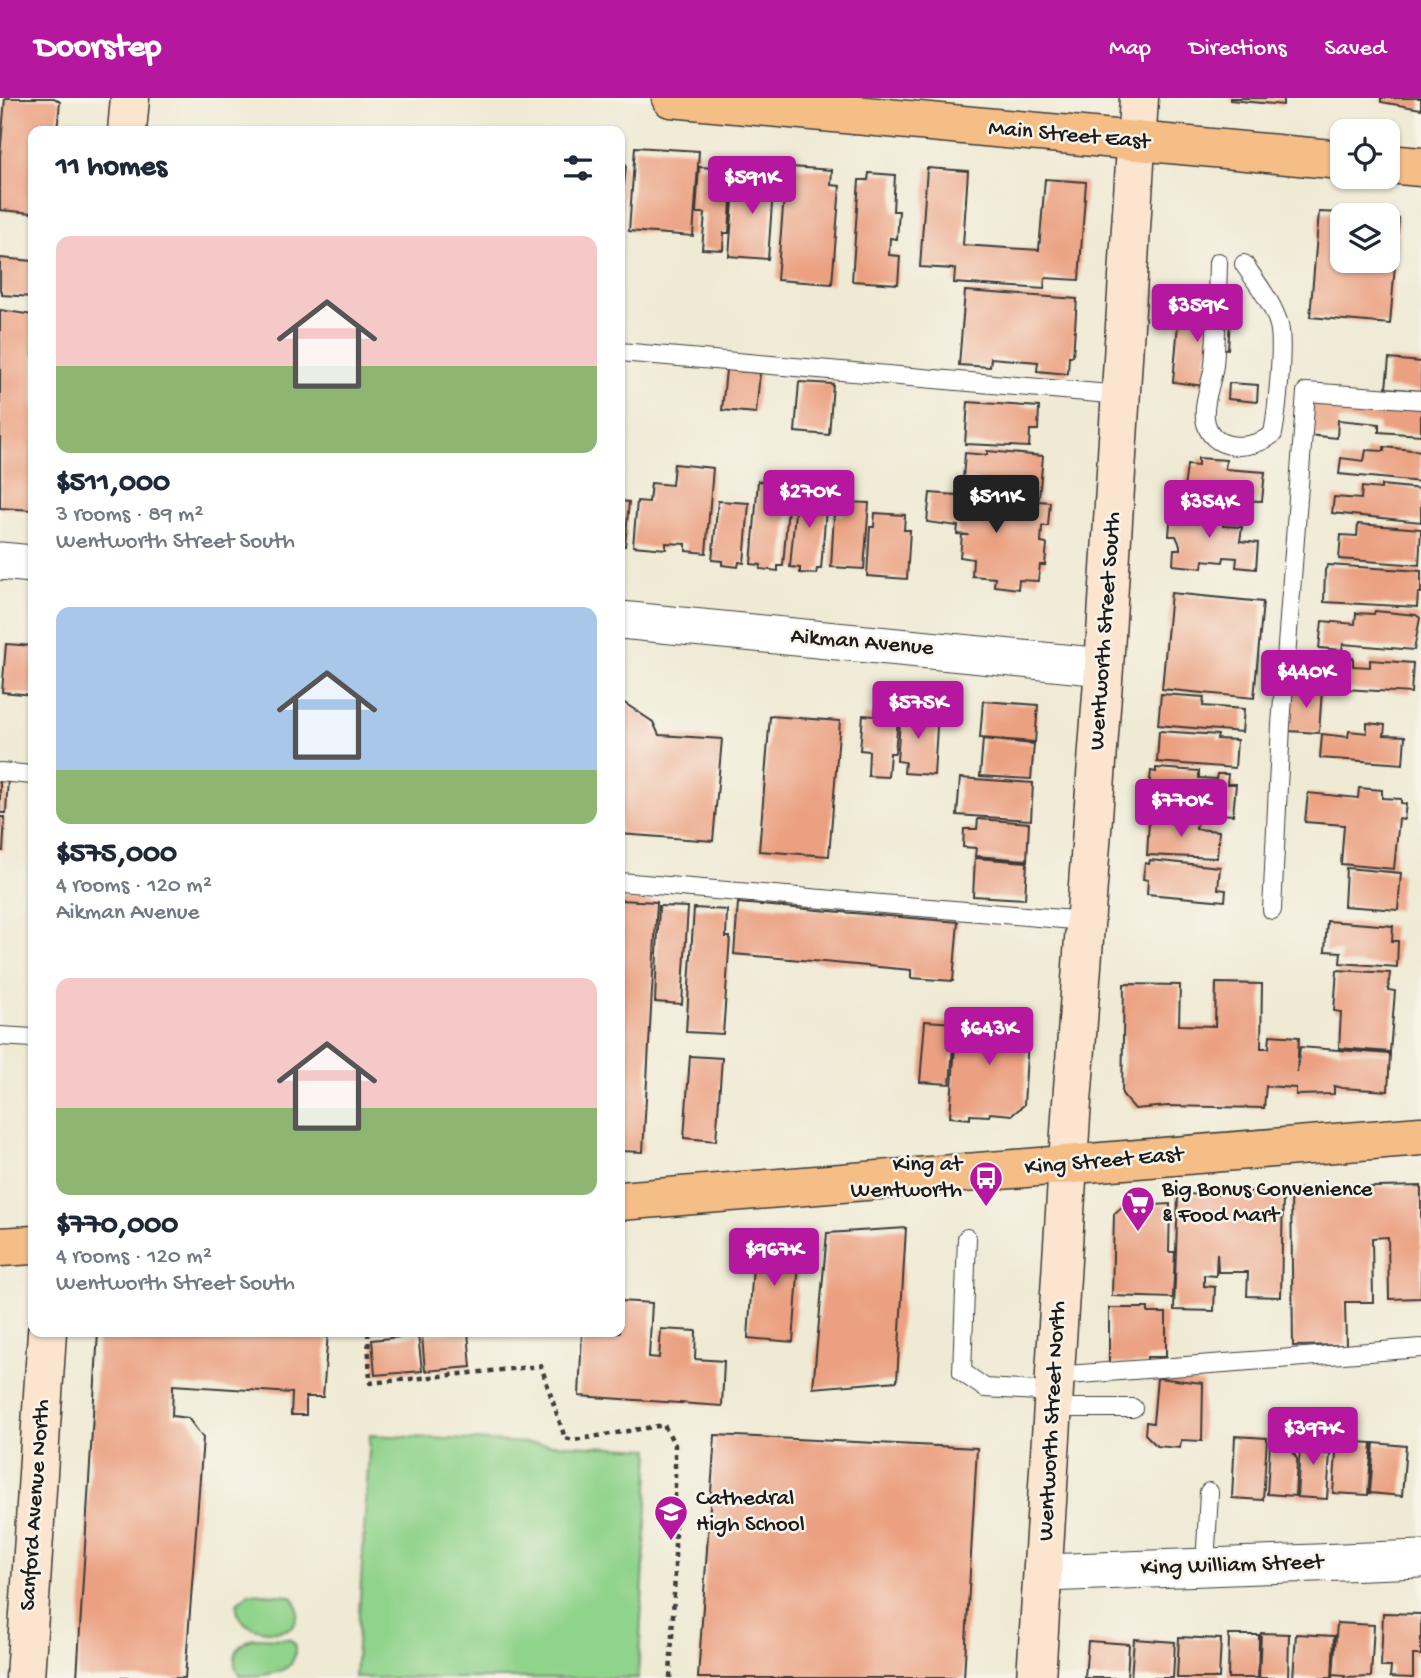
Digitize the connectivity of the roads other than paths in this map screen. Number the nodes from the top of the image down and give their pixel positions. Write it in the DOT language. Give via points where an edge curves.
graph roads {
  1 [pos="130,98"];
  2 [pos="671,98"];
  3 [pos="1139,98"];
  4 [pos="127,126"];
  5 [pos="1136,142"];
  6 [pos="1330,159"];
  7 [pos="1400,165"];
  8 [pos="1421,167"];
  9 [pos="1218,262"];
  10 [pos="1244,264"];
  11 [pos="625,352"];
  12 [pos="1121,395"];
  13 [pos="1421,400"];
  14 [pos="0,561"];
  15 [pos="28,564"];
  16 [pos="625,620"];
  17 [pos="1104,667"];
  18 [pos="0,772"];
  19 [pos="28,775"];
  20 [pos="625,882"];
  21 [pos="1272,910"];
  22 [pos="1085,921"];
  23 [pos="0,1036"];
  24 [pos="28,1038"];
  25 [pos="1421,1136"];
  26 [pos="1069,1165"];
  27 [pos="625,1201"];
  28 [pos="967,1238"];
  29 [pos="28,1245"];
  30 [pos="0,1247"];
  31 [pos="47,1337"];
  32 [pos="1421,1348"];
  33 [pos="1055,1392"];
  34 [pos="1133,1408"];
  35 [pos="1209,1492"];
  36 [pos="1421,1559"];
  37 [pos="1205,1567"];
  38 [pos="1044,1573"];
  39 [pos="25,1678"];
  40 [pos="1036,1678"];
  1 -- 4 [label="main road"];
  2 -- 5 [label="main road, Main Street East"];
  3 -- 5 [label="main road, Wentworth Street South"];
  5 -- 6 [label="main road, Main Street East"];
  5 -- 12 [label="main road, Wentworth Street South"];
  7 -- 8 [label="main road"];
  9 -- 10 [label="lane" via="1213,365 1205,417 1213,436 1221,442 1246,447 1273,435 1280,342 1279,326"];
  11 -- 12 [label="lane"];
  12 -- 17 [label="main road, Wentworth Street South"];
  13 -- 21 [label="lane" via="1306,392"];
  14 -- 15 [label="street"];
  16 -- 17 [label="street, Aikman Avenue"];
  17 -- 22 [label="main road, Wentworth Street South"];
  18 -- 19 [label="lane"];
  20 -- 22 [label="lane"];
  22 -- 26 [label="main road, Wentworth Street South"];
  23 -- 24 [label="lane"];
  25 -- 26 [label="main road, King Street East"];
  26 -- 27 [label="main road, King Street East"];
  26 -- 33 [label="main road, Wentworth Street North"];
  28 -- 33 [label="lane" via="962,1372 985,1388"];
  29 -- 30 [label="main road"];
  31 -- 39 [label="main road, Sanford Avenue North"];
  32 -- 33 [label="lane"];
  33 -- 34 [label="lane"];
  33 -- 38 [label="main road, Wentworth Street North"];
  35 -- 37 [label="lane"];
  36 -- 37 [label="street, King William Street"];
  37 -- 38 [label="street, King William Street"];
  38 -- 40 [label="main road, Wentworth Street North"];
}
